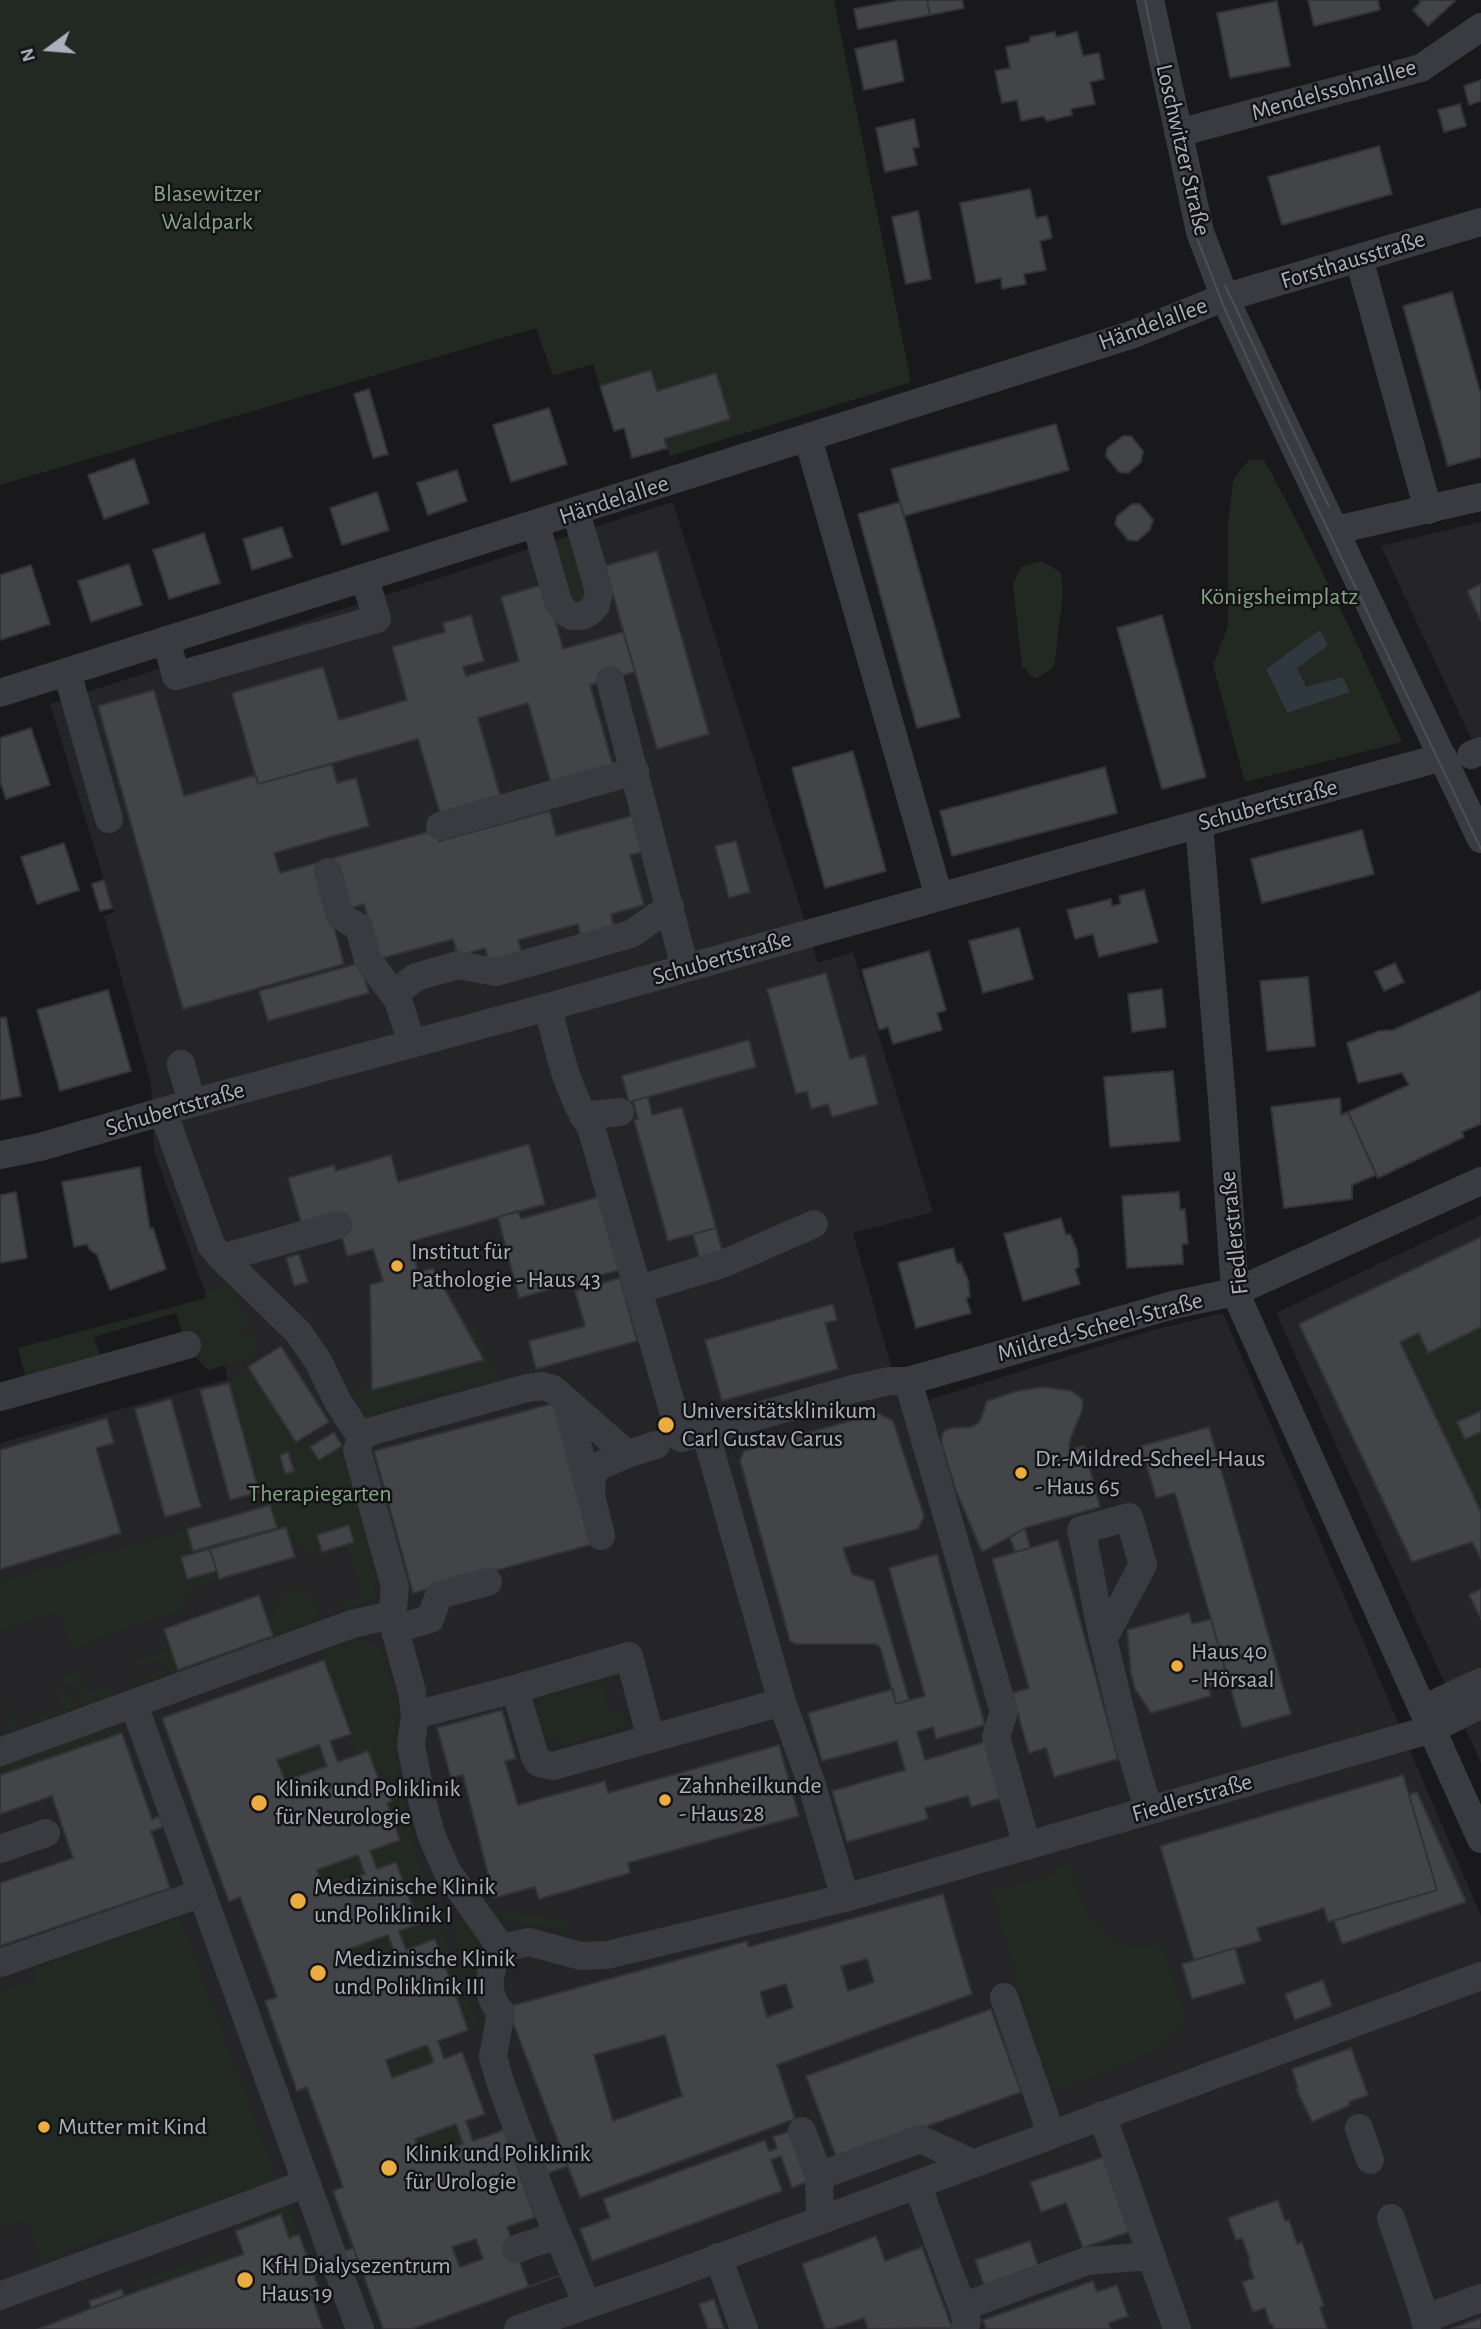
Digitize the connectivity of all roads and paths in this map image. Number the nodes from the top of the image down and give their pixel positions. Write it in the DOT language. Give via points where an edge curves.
graph roads {
  1 [pos="1150,0"];
  2 [pos="1481,27"];
  3 [pos="1178,133"];
  4 [pos="1481,222"];
  5 [pos="1359,258"];
  6 [pos="1225,298"];
  7 [pos="808,438"];
  8 [pos="1481,497"];
  9 [pos="1429,510"];
  10 [pos="576,512"];
  11 [pos="536,525"];
  12 [pos="1336,530"];
  13 [pos="365,579"];
  14 [pos="166,640"];
  15 [pos="66,672"];
  16 [pos="610,680"];
  17 [pos="0,693"];
  18 [pos="1443,757"];
  19 [pos="635,771"];
  20 [pos="109,819"];
  21 [pos="1199,824"];
  22 [pos="440,826"];
  23 [pos="1481,839"];
  24 [pos="328,872"];
  25 [pos="939,897"];
  26 [pos="670,906"];
  27 [pos="685,968"];
  28 [pos="395,993"];
  29 [pos="548,1007"];
  30 [pos="412,1044"];
  31 [pos="181,1064"];
  32 [pos="192,1103"];
  33 [pos="163,1111"];
  34 [pos="620,1112"];
  35 [pos="583,1116"];
  36 [pos="0,1155"];
  37 [pos="1481,1181"];
  38 [pos="814,1224"];
  39 [pos="338,1225"];
  40 [pos="222,1258"];
  41 [pos="637,1290"];
  42 [pos="1235,1293"];
  43 [pos="187,1346"];
  44 [pos="908,1381"];
  45 [pos="0,1397"];
  46 [pos="566,1401"];
  47 [pos="705,1432"];
  48 [pos="361,1437"];
  49 [pos="656,1445"];
  50 [pos="627,1454"];
  51 [pos="591,1496"];
  52 [pos="601,1536"];
  53 [pos="488,1582"];
  54 [pos="394,1624"];
  55 [pos="1103,1639"];
  56 [pos="515,1689"];
  57 [pos="1480,1694"];
  58 [pos="782,1702"];
  59 [pos="134,1705"];
  60 [pos="415,1715"];
  61 [pos="1428,1719"];
  62 [pos="651,1739"];
  63 [pos="2,1743"];
  64 [pos="1149,1810"];
  65 [pos="46,1833"];
  66 [pos="1481,1839"];
  67 [pos="1027,1846"];
  68 [pos="0,1849"];
  69 [pos="202,1893"];
  70 [pos="845,1898"];
  71 [pos="501,1948"];
  72 [pos="0,1963"];
  73 [pos="1481,1976"];
  74 [pos="1004,1997"];
  75 [pos="1102,2115"];
  76 [pos="1359,2128"];
  77 [pos="802,2131"];
  78 [pos="1051,2134"];
  79 [pos="1370,2160"];
  80 [pos="972,2163"];
  81 [pos="819,2176"];
  82 [pos="306,2183"];
  83 [pos="917,2184"];
  84 [pos="1391,2218"];
  85 [pos="820,2219"];
  86 [pos="558,2235"];
  87 [pos="516,2249"];
  88 [pos="1151,2256"];
  89 [pos="718,2258"];
  90 [pos="0,2296"];
  91 [pos="1481,2298"];
  92 [pos="587,2305"];
  93 [pos="963,2318"];
  94 [pos="1426,2324"];
  95 [pos="360,2329"];
  96 [pos="519,2329"];
  97 [pos="744,2329"];
  98 [pos="1177,2329"];
  1 -- 3 [label="street, Loschwitzer Straße"];
  2 -- 3 [label="street, Mendelssohnallee" via="1421,68"];
  3 -- 6 [label="street, Loschwitzer Straße" via="1200,232"];
  4 -- 5 [label="street, Forsthausstraße"];
  5 -- 6 [label="street, Forsthausstraße"];
  5 -- 9 [label="street"];
  6 -- 7 [label="street, Händelallee" via="1130,335"];
  6 -- 12 [label="street"];
  7 -- 10 [label="street, Händelallee"];
  7 -- 25 [label="street"];
  8 -- 9 [label="street"];
  9 -- 12 [label="street"];
  10 -- 11 [label="street, Händelallee"];
  10 -- 11 [label="street" via="598,592 596,605 583,616 572,616 558,602"];
  11 -- 13 [label="street, Händelallee"];
  12 -- 18 [label="street"];
  13 -- 14 [label="street, Händelallee"];
  13 -- 14 [label="street" via="377,619 176,676"];
  14 -- 15 [label="street, Händelallee"];
  15 -- 17 [label="street, Händelallee"];
  15 -- 20 [label="street"];
  16 -- 19 [label="street"];
  18 -- 21 [label="street, Schubertstraße"];
  18 -- 23 [label="street"];
  19 -- 22 [label="street"];
  19 -- 26 [label="street"];
  21 -- 25 [label="street, Schubertstraße"];
  21 -- 42 [label="street, Fiedlerstraße"];
  24 -- 28 [label="street" via="340,916 359,927 368,960"];
  25 -- 27 [label="street, Schubertstraße"];
  26 -- 27 [label="street"];
  26 -- 28 [label="street" via="631,934 496,972 458,965 416,977"];
  27 -- 29 [label="street, Schubertstraße"];
  28 -- 30 [label="street"];
  29 -- 30 [label="street, Schubertstraße"];
  29 -- 35 [label="street"];
  30 -- 32 [label="street, Schubertstraße"];
  31 -- 32 [label="street"];
  32 -- 33 [label="street, Schubertstraße"];
  33 -- 36 [label="street, Schubertstraße"];
  33 -- 40 [label="street" via="211,1245"];
  34 -- 35 [label="street"];
  35 -- 41 [label="street" via="591,1127"];
  37 -- 42 [label="street, Mildred-Scheel-Straße"];
  38 -- 41 [label="street" via="725,1263"];
  39 -- 40 [label="street"];
  40 -- 48 [label="street" via="298,1332 314,1378"];
  41 -- 47 [label="street" via="681,1438"];
  42 -- 44 [label="street, Mildred-Scheel-Straße" via="1172,1305"];
  42 -- 61 [label="street, Fiedlerstraße"];
  43 -- 45 [label="street"];
  44 -- 47 [label="street, Mildred-Scheel-Straße" via="852,1389"];
  44 -- 67 [label="street" via="1003,1712 996,1737"];
  46 -- 48 [label="street" via="553,1389 527,1388"];
  46 -- 50 [label="street"];
  46 -- 51 [label="street"];
  47 -- 58 [label="street"];
  48 -- 54 [label="street" via="356,1450 395,1587"];
  49 -- 50 [label="street"];
  50 -- 51 [label="street" via="592,1474"];
  51 -- 52 [label="street"];
  53 -- 54 [label="street" via="439,1595 430,1619"];
  54 -- 59 [label="street" via="383,1617 352,1624"];
  54 -- 60 [label="street"];
  55 -- 64 [label="street"];
  56 -- 60 [label="street"];
  56 -- 62 [label="street" via="535,1757 545,1766"];
  56 -- 62 [label="street" via="629,1656"];
  57 -- 61 [label="street"];
  58 -- 62 [label="street"];
  58 -- 70 [label="street"];
  59 -- 63 [label="street"];
  59 -- 69 [label="street"];
  60 -- 71 [label="street" via="411,1745 432,1834 447,1871"];
  61 -- 64 [label="street, Fiedlerstraße"];
  61 -- 66 [label="street, Fiedlerstraße"];
  64 -- 67 [label="street, Fiedlerstraße"];
  65 -- 68 [label="street"];
  67 -- 70 [label="street, Fiedlerstraße"];
  69 -- 72 [label="street"];
  69 -- 82 [label="street"];
  70 -- 71 [label="street, Fiedlerstraße" via="607,1955 581,1956 529,1942"];
  71 -- 86 [label="street" via="491,1966 489,1987 501,2012 493,2056"];
  73 -- 75 [label="street"];
  74 -- 78 [label="street"];
  75 -- 78 [label="street"];
  75 -- 88 [label="street"];
  76 -- 79 [label="street"];
  77 -- 81 [label="street"];
  78 -- 80 [label="street"];
  80 -- 81 [label="street" via="920,2139"];
  80 -- 83 [label="street"];
  81 -- 85 [label="street"];
  82 -- 90 [label="street"];
  82 -- 95 [label="street"];
  83 -- 85 [label="street"];
  83 -- 93 [label="street"];
  84 -- 94 [label="street"];
  85 -- 89 [label="street"];
  86 -- 87 [label="street"];
  86 -- 92 [label="street"];
  88 -- 93 [label="street" via="1087,2261"];
  88 -- 98 [label="street"];
  89 -- 92 [label="street"];
  89 -- 97 [label="street"];
  91 -- 94 [label="street"];
  92 -- 96 [label="street"];
}
